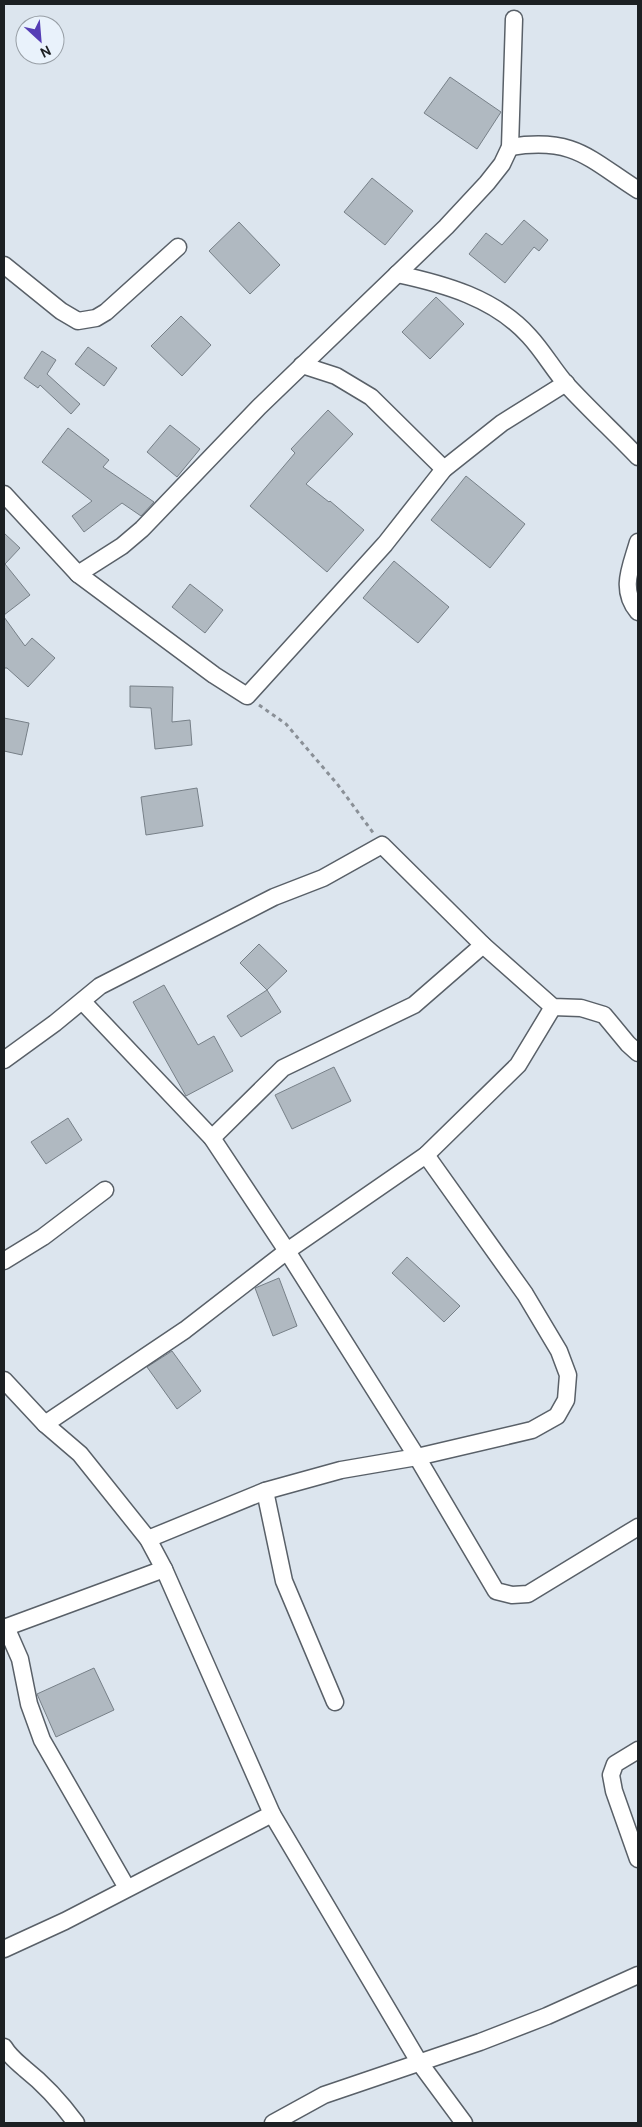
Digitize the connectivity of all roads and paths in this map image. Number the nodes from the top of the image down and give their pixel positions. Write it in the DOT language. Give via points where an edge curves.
graph roads {
  1 [pos="514,19"];
  2 [pos="510,147"];
  3 [pos="638,190"];
  4 [pos="178,247"];
  5 [pos="4,265"];
  6 [pos="397,274"];
  7 [pos="302,365"];
  8 [pos="566,383"];
  9 [pos="638,457"];
  10 [pos="444,469"];
  11 [pos="4,494"];
  12 [pos="638,542"];
  13 [pos="78,574"];
  14 [pos="638,612"];
  15 [pos="246,696"];
  16 [pos="382,845"];
  17 [pos="483,945"];
  18 [pos="83,1002"];
  19 [pos="553,1007"];
  20 [pos="638,1052"];
  21 [pos="4,1060"];
  22 [pos="212,1138"];
  23 [pos="426,1155"];
  24 [pos="105,1190"];
  25 [pos="287,1251"];
  26 [pos="4,1261"];
  27 [pos="4,1380"];
  28 [pos="45,1424"];
  29 [pos="417,1457"];
  30 [pos="265,1491"];
  31 [pos="638,1527"];
  32 [pos="148,1539"];
  33 [pos="164,1570"];
  34 [pos="5,1628"];
  35 [pos="335,1702"];
  36 [pos="638,1750"];
  37 [pos="272,1814"];
  38 [pos="638,1859"];
  39 [pos="127,1888"];
  40 [pos="4,1949"];
  41 [pos="638,1975"];
  42 [pos="4,2047"];
  43 [pos="419,2062"];
  44 [pos="76,2123"];
  45 [pos="273,2123"];
  46 [pos="464,2123"];
  1 -- 2 [label="street"];
  2 -- 3 [label="street" via="556,144 576,150"];
  2 -- 6 [label="street" via="487,184"];
  4 -- 5 [label="street" via="106,312 96,318 78,321"];
  6 -- 7 [label="street"];
  6 -- 8 [label="street" via="458,290 484,302 528,334"];
  7 -- 10 [label="street" via="336,376 371,397"];
  7 -- 13 [label="street" via="142,529"];
  8 -- 9 [label="street"];
  8 -- 10 [label="street" via="502,423"];
  10 -- 15 [label="street" via="385,544"];
  11 -- 13 [label="street"];
  12 -- 14 [label="street" via="627,581 627,594"];
  13 -- 15 [label="street"];
  15 -- 16 [label="path" via="286,724 338,785"];
  16 -- 17 [label="street"];
  16 -- 18 [label="street" via="323,878 274,896 154,957 100,986"];
  17 -- 19 [label="street"];
  17 -- 22 [label="street" via="414,1005 283,1068"];
  18 -- 21 [label="street"];
  18 -- 22 [label="street"];
  19 -- 20 [label="street" via="581,1008 604,1015"];
  19 -- 23 [label="street" via="518,1065"];
  22 -- 25 [label="street"];
  23 -- 25 [label="street"];
  23 -- 29 [label="street" via="525,1294 559,1351 568,1375 566,1400 557,1416 544,1424 532,1430"];
  24 -- 26 [label="street" via="43,1237"];
  25 -- 28 [label="street" via="185,1330"];
  25 -- 29 [label="street"];
  27 -- 28 [label="street"];
  28 -- 32 [label="street" via="80,1454"];
  29 -- 30 [label="street" via="341,1470"];
  29 -- 31 [label="street" via="496,1591 528,1594"];
  30 -- 32 [label="street"];
  30 -- 35 [label="street" via="284,1581"];
  32 -- 33 [label="street"];
  33 -- 34 [label="street"];
  33 -- 37 [label="street"];
  34 -- 39 [label="street" via="20,1659 29,1704 42,1740"];
  36 -- 38 [label="street" via="615,1764 611,1775"];
  37 -- 39 [label="street"];
  37 -- 43 [label="street"];
  39 -- 40 [label="street"];
  41 -- 43 [label="street" via="547,2016"];
  42 -- 44 [label="street"];
  43 -- 45 [label="street" via="324,2094"];
  43 -- 46 [label="street"];
}
